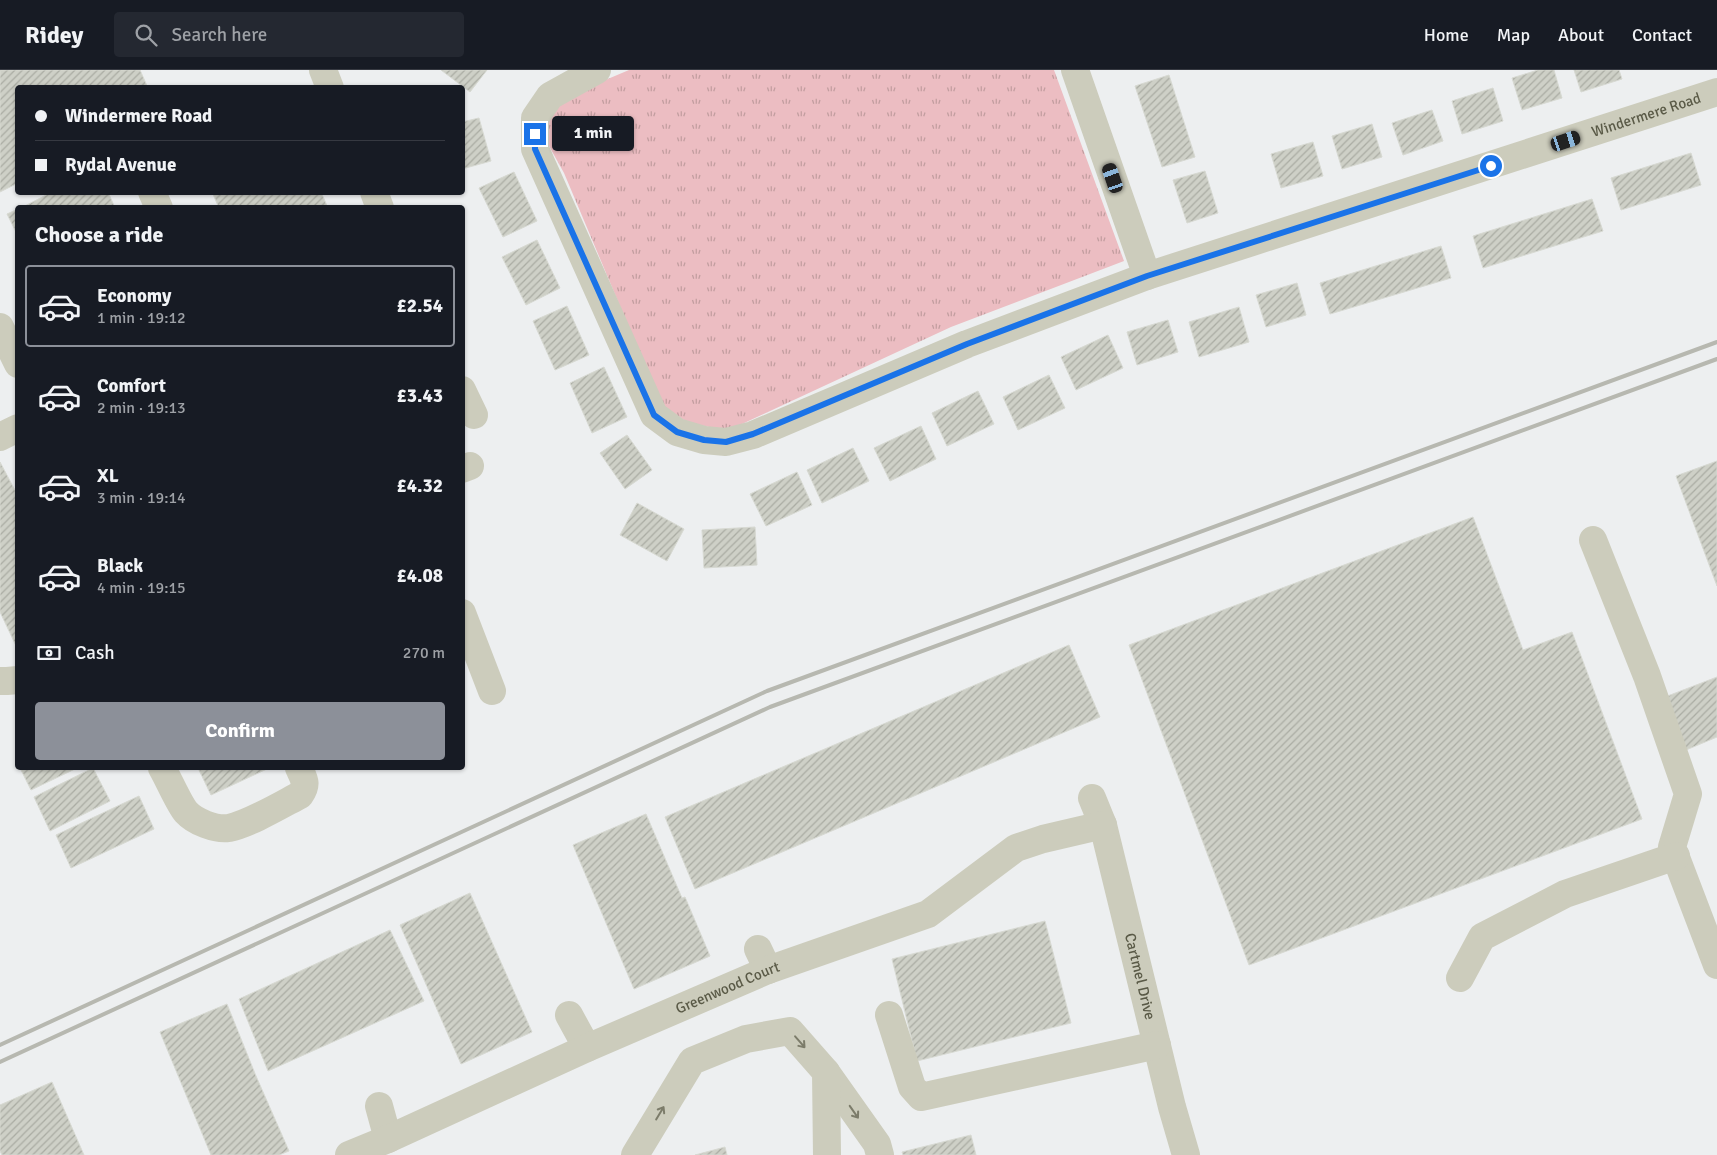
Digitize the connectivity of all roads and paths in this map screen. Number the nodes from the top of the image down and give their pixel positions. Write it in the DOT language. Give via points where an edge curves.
graph roads {
  1 [pos="323,70"];
  2 [pos="597,70"];
  3 [pos="1075,70"];
  4 [pos="329,85"];
  5 [pos="1717,92"];
  6 [pos="1147,276"];
  7 [pos="0,327"];
  8 [pos="15,358"];
  9 [pos="465,396"];
  10 [pos="474,415"];
  11 [pos="15,430"];
  12 [pos="0,437"];
  13 [pos="1593,540"];
  14 [pos="465,621"];
  15 [pos="0,680"];
  16 [pos="15,680"];
  17 [pos="492,691"];
  18 [pos="163,770"];
  19 [pos="300,770"];
  20 [pos="1092,798"];
  21 [pos="1103,825"];
  22 [pos="1674,852"];
  23 [pos="1715,953"];
  24 [pos="1460,978"];
  25 [pos="569,1015"];
  26 [pos="889,1015"];
  27 [pos="1157,1045"];
  28 [pos="586,1048"];
  29 [pos="826,1072"];
  30 [pos="379,1106"];
  31 [pos="388,1139"];
  32 [pos="349,1155"];
  33 [pos="635,1155"];
  34 [pos="827,1155"];
  35 [pos="880,1155"];
  36 [pos="1186,1155"];
  1 -- 4 [label="street"];
  2 -- 6 [label="street, Windermere Road" via="550,96 535,118 535,149 654,415 677,432 726,442 753,434 967,344"];
  3 -- 6 [label="street"];
  5 -- 6 [label="street, Windermere Road"];
  7 -- 8 [label="street"];
  9 -- 10 [label="street"];
  11 -- 12 [label="street"];
  13 -- 22 [label="street" via="1647,676 1688,794"];
  14 -- 17 [label="street"];
  15 -- 16 [label="street"];
  18 -- 19 [label="street" via="186,812 198,821 226,828 300,796 305,788"];
  20 -- 21 [label="street, Cartmel Drive"];
  21 -- 27 [label="street, Cartmel Drive"];
  21 -- 28 [label="street, Greenwood Court" via="1016,848 960,880 928,914 763,959"];
  22 -- 23 [label="street"];
  22 -- 24 [label="street" via="1565,894 1482,937"];
  25 -- 28 [label="street"];
  26 -- 27 [label="street" via="912,1087 921,1097"];
  27 -- 36 [label="street, Cartmel Drive"];
  28 -- 31 [label="street, Greenwood Court"];
  33 -- 29 [label="street, one-way" via="692,1061 746,1039 790,1031"];
  29 -- 34 [label="street"];
  29 -- 35 [label="street, one-way" via="877,1144"];
  30 -- 31 [label="street"];
  31 -- 32 [label="street, Greenwood Court"];
}
